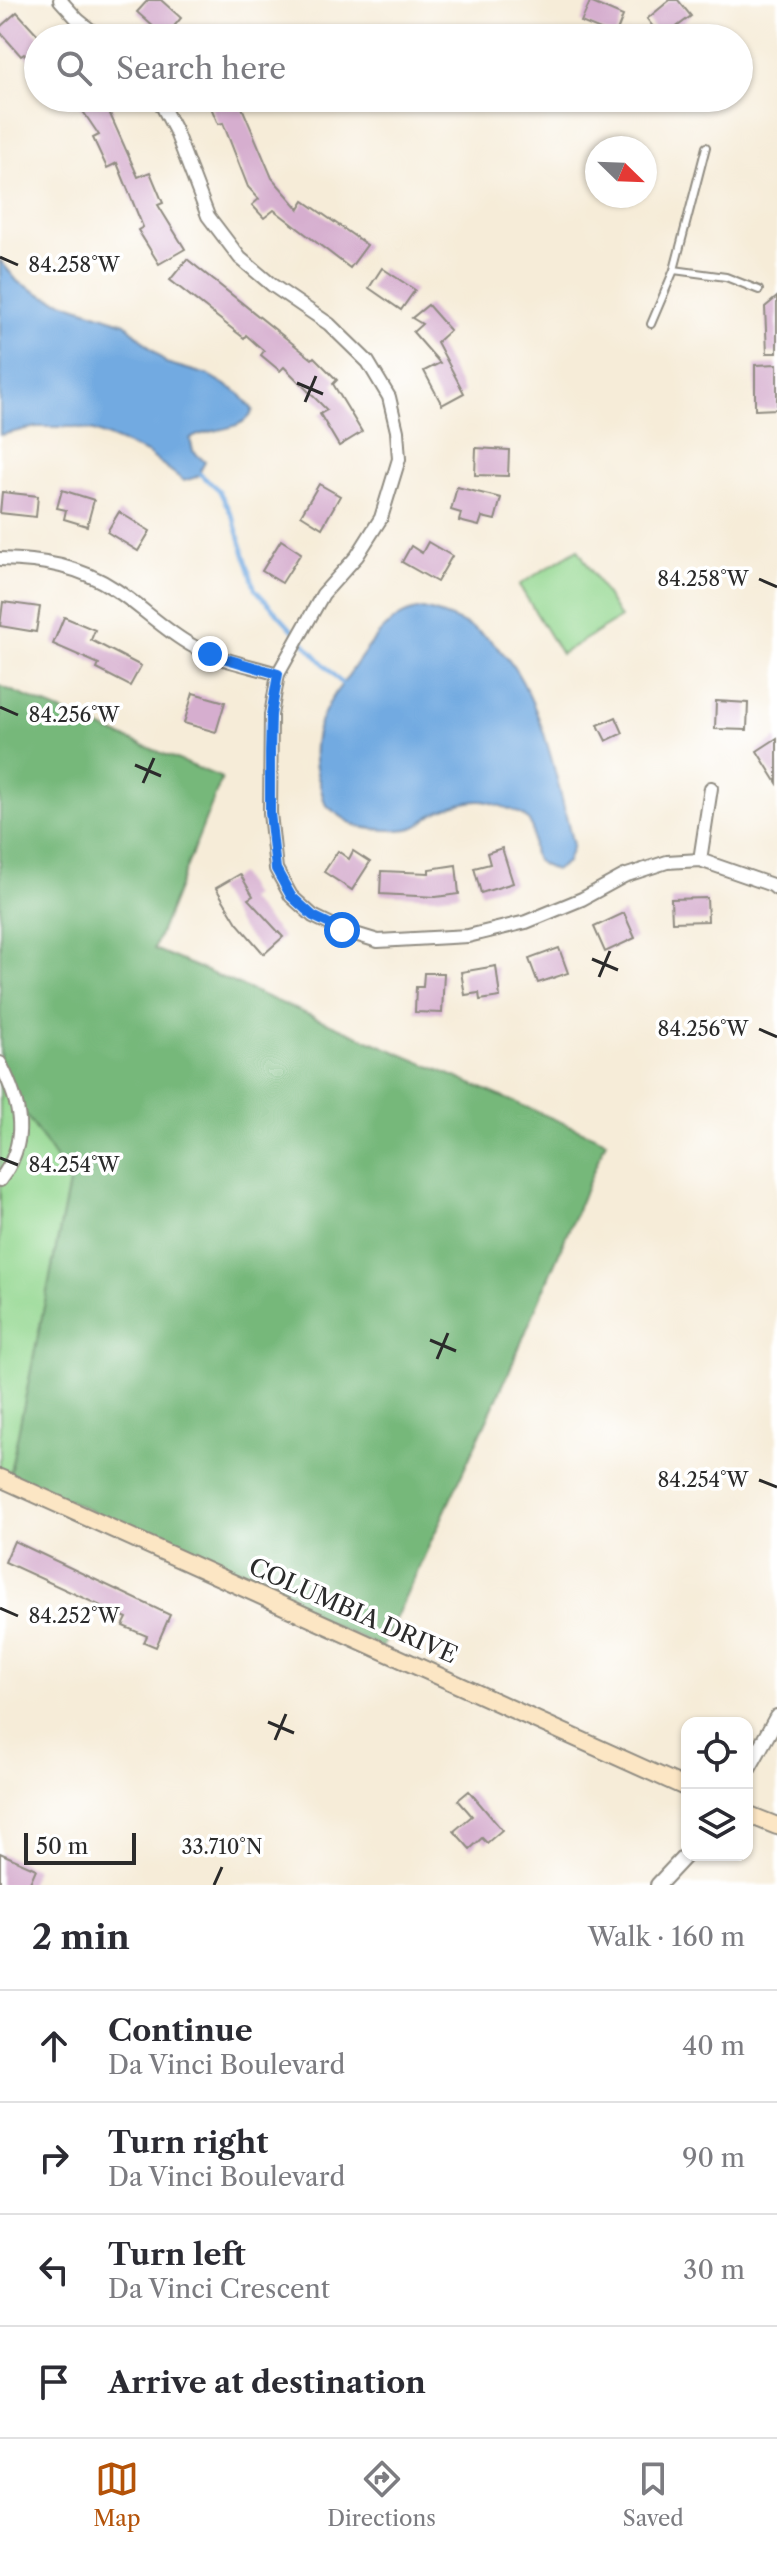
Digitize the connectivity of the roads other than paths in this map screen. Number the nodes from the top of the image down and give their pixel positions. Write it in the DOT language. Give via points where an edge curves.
graph roads {
  1 [pos="60,0"];
  2 [pos="83,24"];
  3 [pos="165,112"];
  4 [pos="706,147"];
  5 [pos="674,270"];
  6 [pos="759,290"];
  7 [pos="651,324"];
  8 [pos="0,559"];
  9 [pos="278,674"];
  10 [pos="711,788"];
  11 [pos="700,860"];
  12 [pos="777,889"];
  13 [pos="0,1063"];
  14 [pos="0,1180"];
  15 [pos="0,1478"];
  16 [pos="777,1717"];
  17 [pos="753,1760"];
  18 [pos="681,1785"];
  19 [pos="753,1816"];
  20 [pos="777,1826"];
  21 [pos="681,1860"];
  22 [pos="658,1885"];
  1 -- 2 [label="street"];
  3 -- 9 [label="street" via="208,216 240,258 329,324 368,362 389,397 397,431 399,459 381,518 323,594"];
  4 -- 5 [label="lane"];
  5 -- 6 [label="lane" via="726,277"];
  5 -- 7 [label="lane"];
  8 -- 9 [label="street" via="61,564 114,588 190,645"];
  9 -- 11 [label="street" via="270,754 276,869 291,896 313,916 342,930 378,941 468,936 526,922 624,876 667,862"];
  10 -- 11 [label="street"];
  11 -- 12 [label="street"];
  13 -- 14 [label="street" via="17,1106 20,1139"];
  15 -- 18 [label="main road, COLUMBIA DRIVE"];
  16 -- 17 [label="street"];
  19 -- 20 [label="main road"];
  21 -- 22 [label="street"];
}
